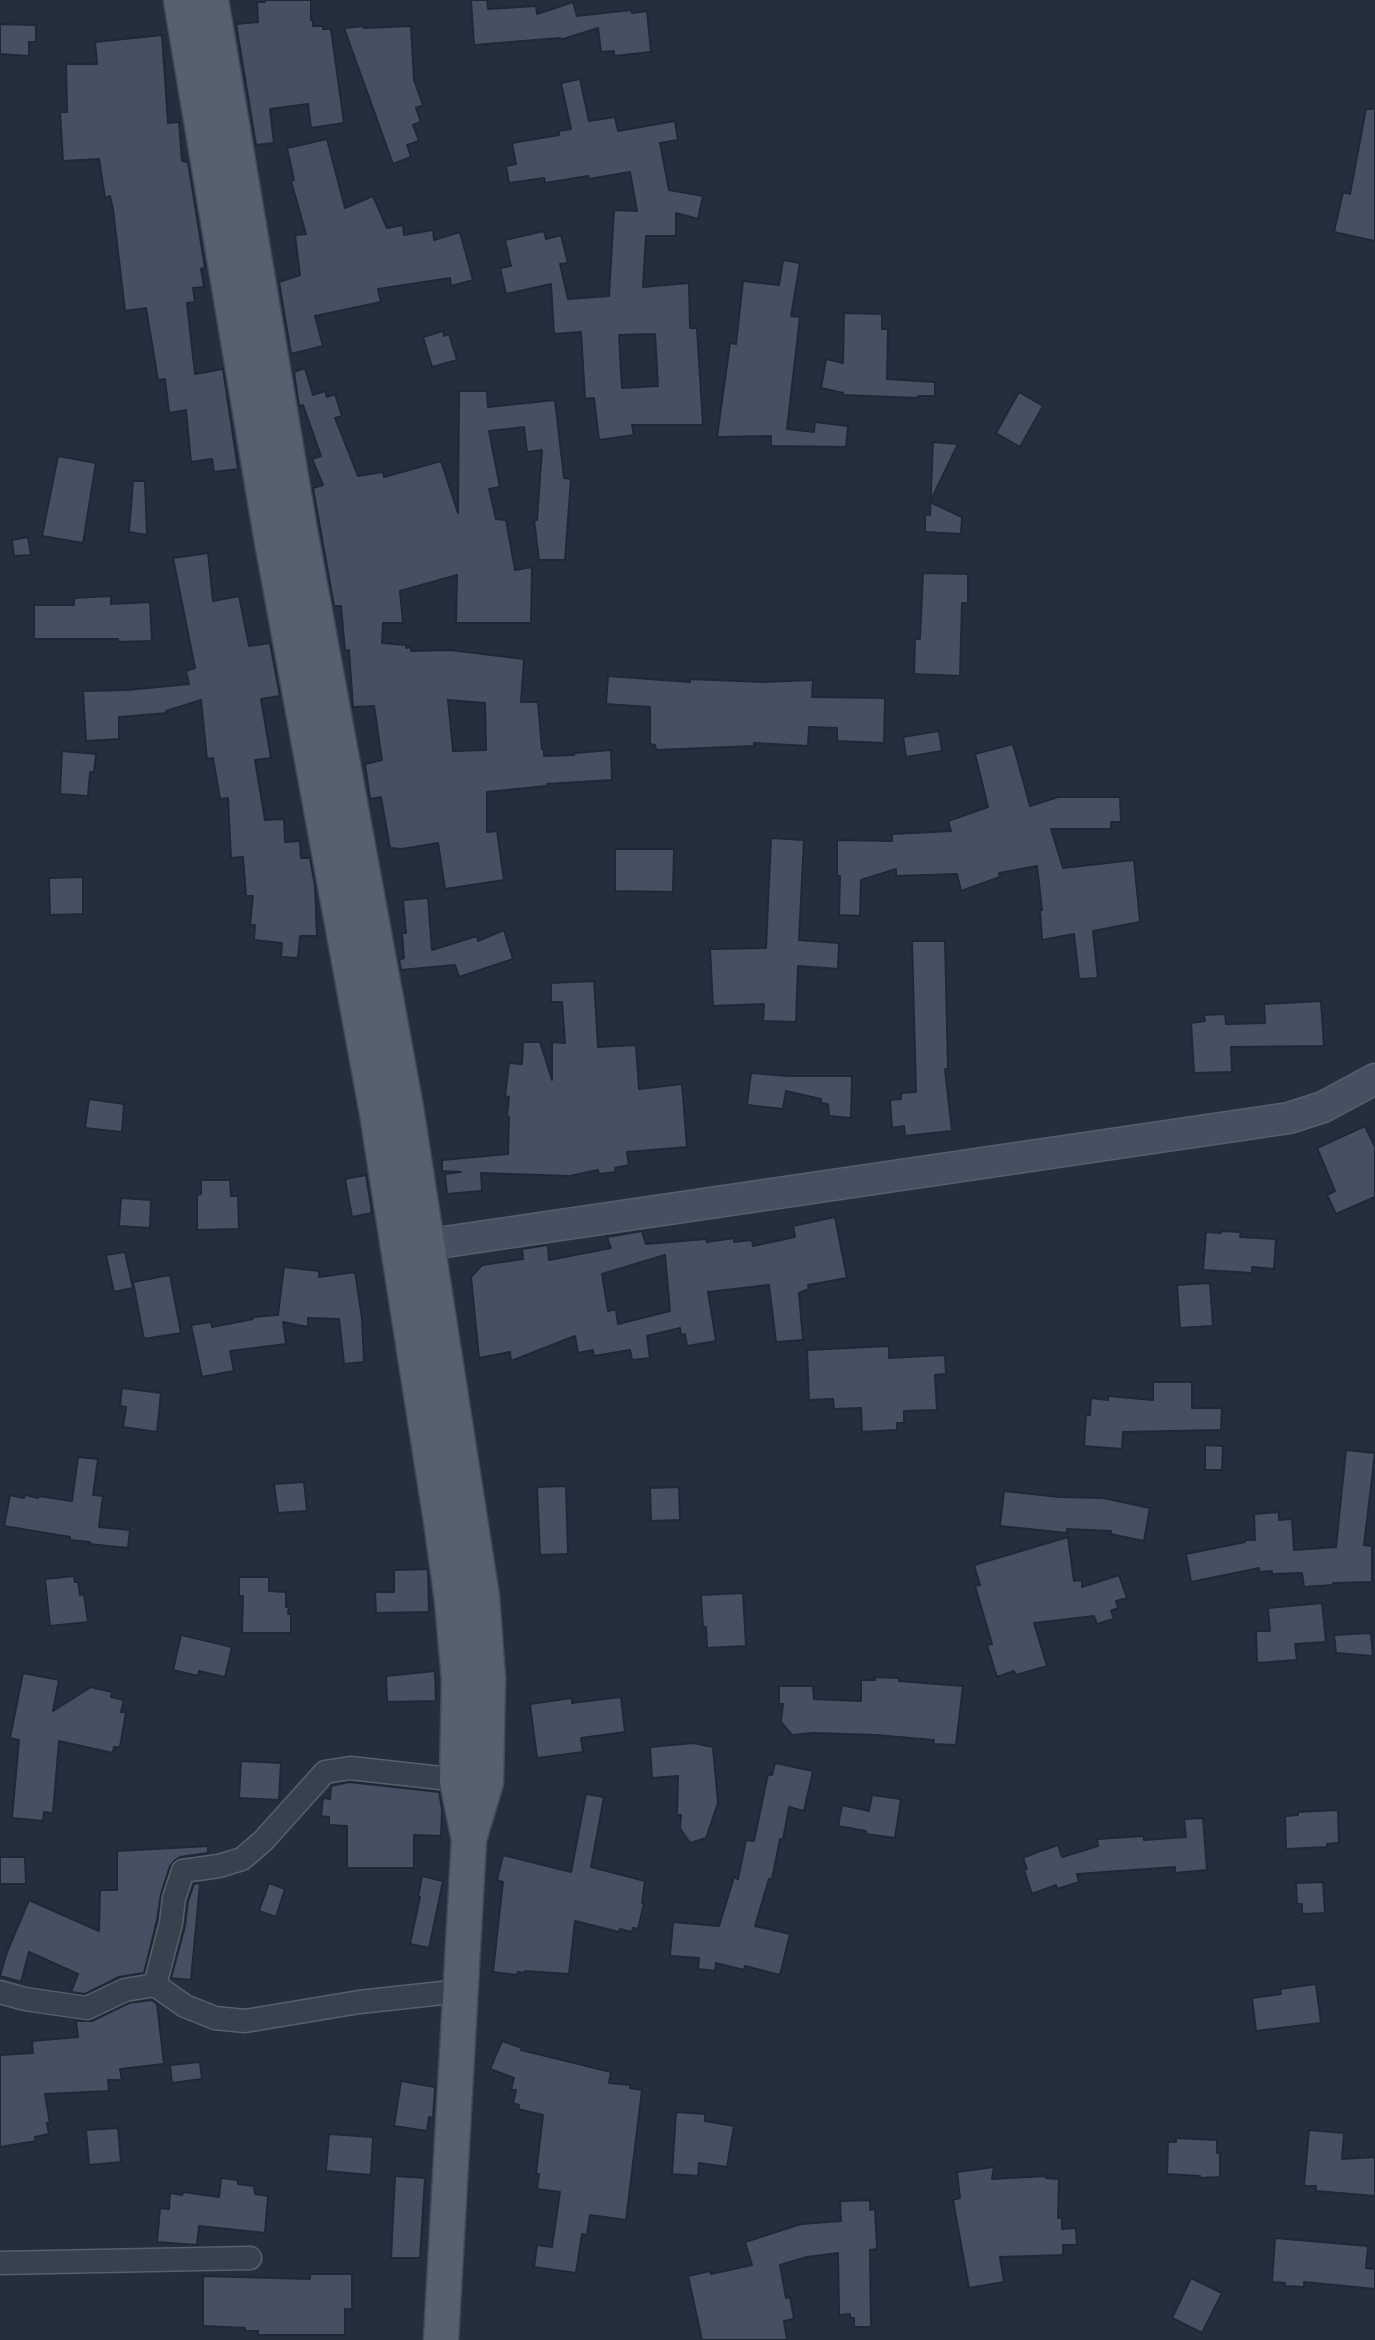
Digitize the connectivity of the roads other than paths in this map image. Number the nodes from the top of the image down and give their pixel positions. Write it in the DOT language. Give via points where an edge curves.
graph roads {
  1 [pos="181,0"];
  2 [pos="211,0"];
  3 [pos="1375,1079"];
  4 [pos="412,1247"];
  5 [pos="471,1782"];
  6 [pos="155,1985"];
  7 [pos="461,1991"];
  8 [pos="0,1992"];
  9 [pos="250,2258"];
  10 [pos="0,2263"];
  11 [pos="441,2340"];
  1 -- 4 [label="main road" via="271,536 377,1113"];
  2 -- 4 [label="main road" via="300,531 406,1108"];
  3 -- 4 [label="street" via="1323,1107 1289,1118"];
  4 -- 5 [label="main road"];
  5 -- 6 [label="street" via="350,1768 325,1772 242,1859 183,1871"];
  5 -- 7 [label="main road"];
  6 -- 7 [label="street" via="185,2006 215,2018 245,2021"];
  6 -- 8 [label="street" via="125,1990 87,2008"];
  7 -- 11 [label="main road"];
  9 -- 10 [label="street"];
}
